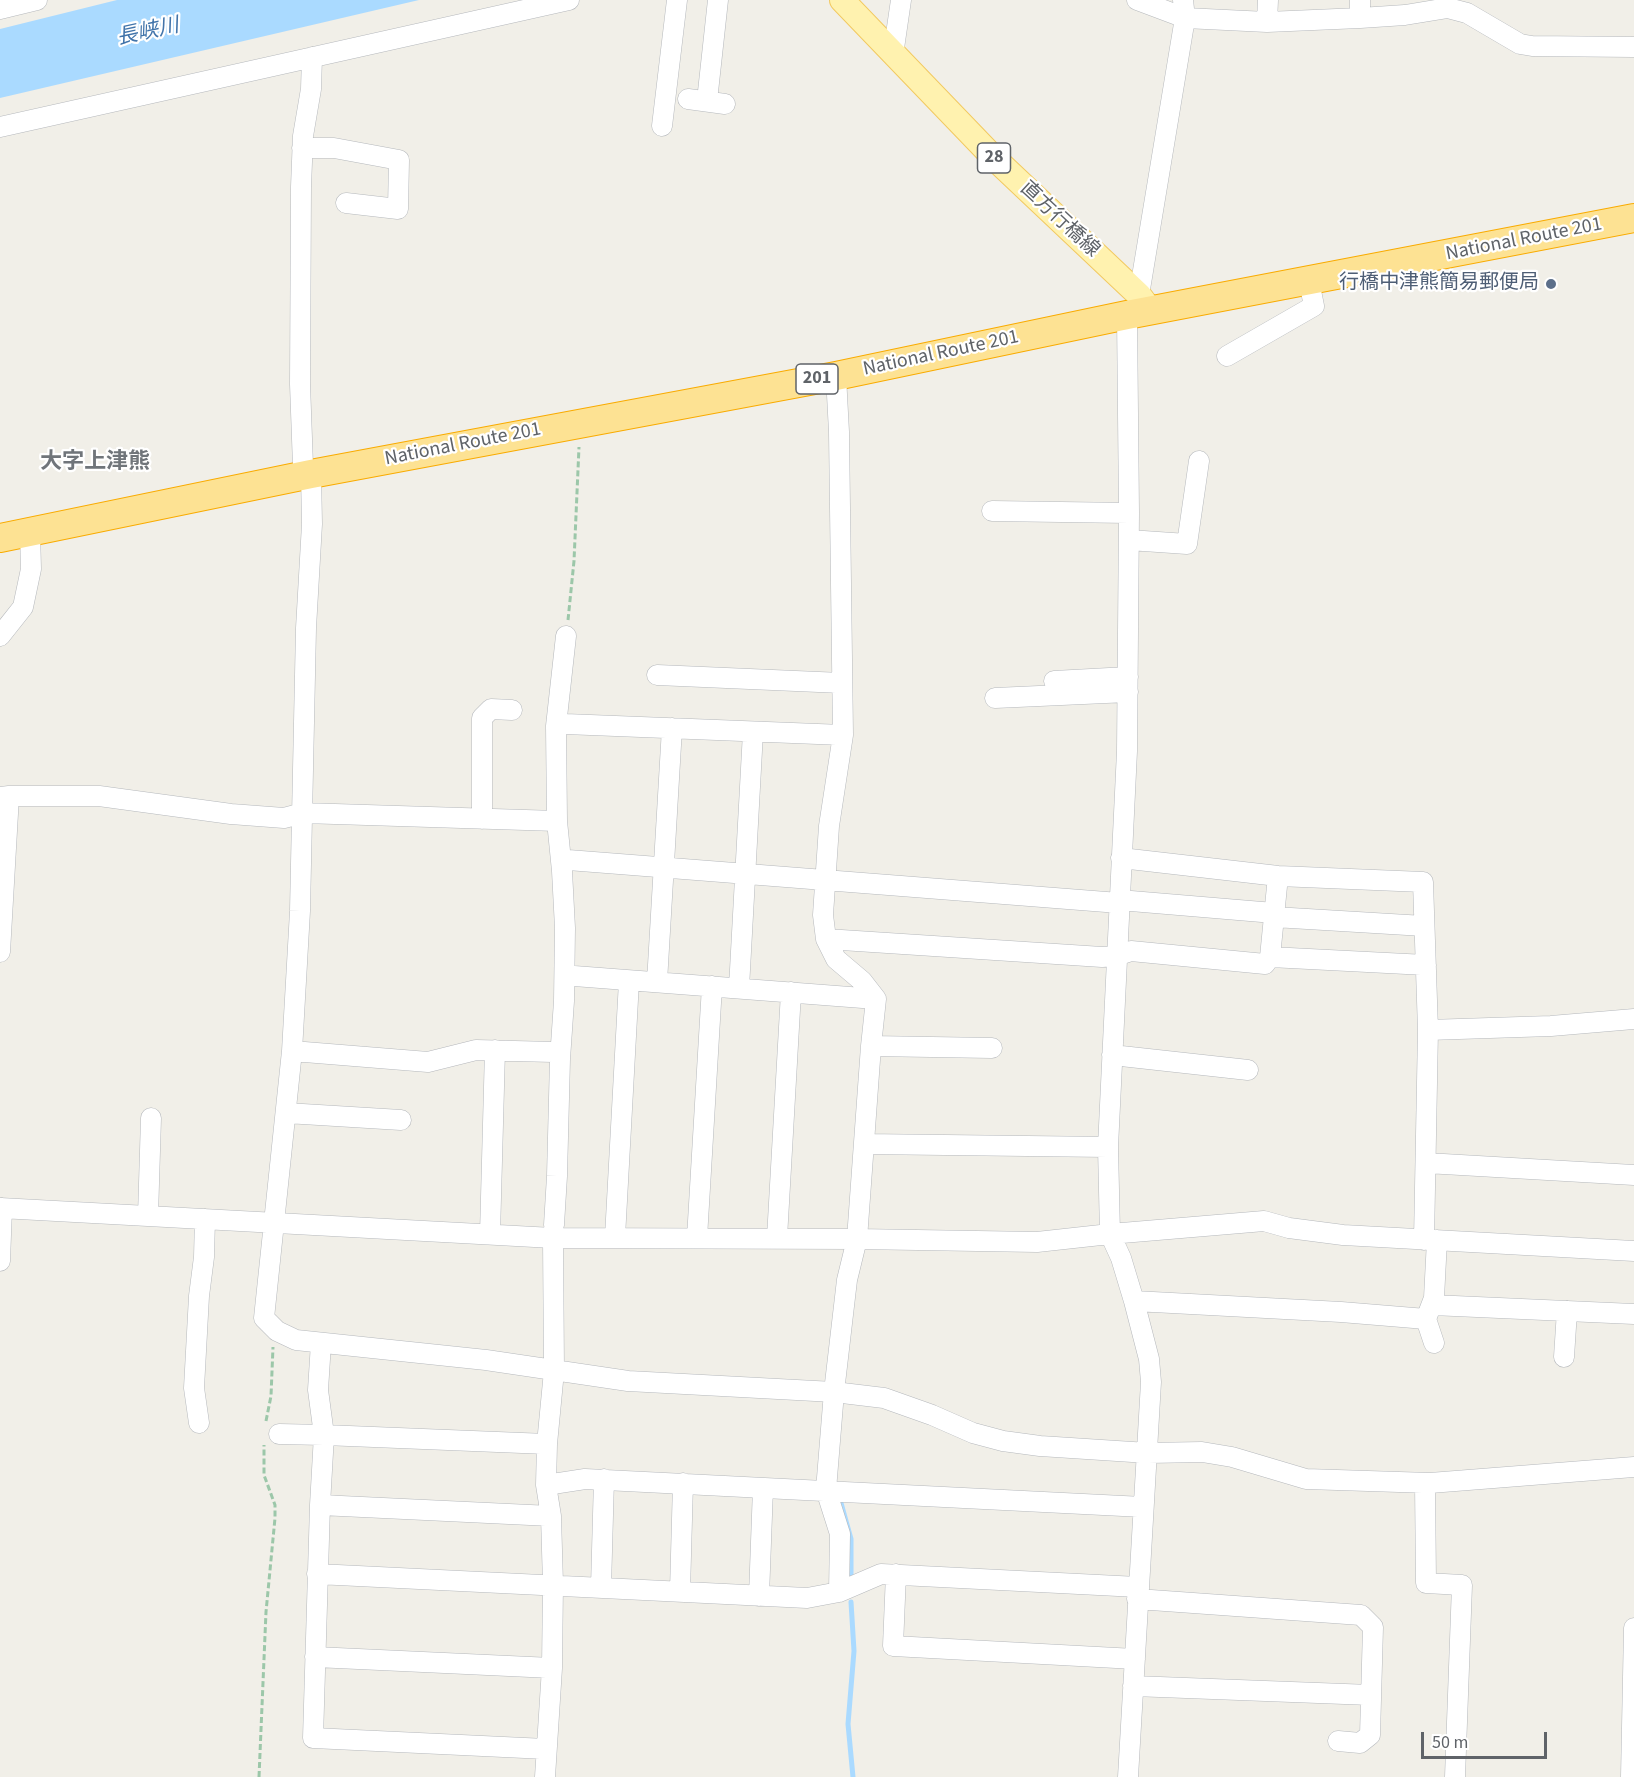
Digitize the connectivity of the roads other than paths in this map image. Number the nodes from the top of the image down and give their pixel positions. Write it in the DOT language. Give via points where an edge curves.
graph roads {
  1 [pos="37,0"];
  2 [pos="569,0"];
  3 [pos="676,0"];
  4 [pos="718,0"];
  5 [pos="842,0"];
  6 [pos="901,0"];
  7 [pos="1137,0"];
  8 [pos="1268,0"];
  9 [pos="0,9"];
  10 [pos="1184,9"];
  11 [pos="1360,9"];
  12 [pos="1267,22"];
  13 [pos="1634,47"];
  14 [pos="893,55"];
  15 [pos="312,57"];
  16 [pos="707,101"];
  17 [pos="662,126"];
  18 [pos="0,127"];
  19 [pos="303,148"];
  20 [pos="346,203"];
  21 [pos="1634,218"];
  22 [pos="1309,281"];
  23 [pos="1139,307"];
  24 [pos="1227,356"];
  25 [pos="836,376"];
  26 [pos="1199,461"];
  27 [pos="310,474"];
  28 [pos="992,511"];
  29 [pos="1129,513"];
  30 [pos="30,532"];
  31 [pos="0,538"];
  32 [pos="1129,540"];
  33 [pos="0,636"];
  34 [pos="566,636"];
  35 [pos="657,675"];
  36 [pos="1054,681"];
  37 [pos="842,683"];
  38 [pos="1128,684"];
  39 [pos="995,698"];
  40 [pos="512,710"];
  41 [pos="565,724"];
  42 [pos="672,728"];
  43 [pos="753,732"];
  44 [pos="843,735"];
  45 [pos="4,797"];
  46 [pos="303,813"];
  47 [pos="482,819"];
  48 [pos="557,821"];
  49 [pos="1121,858"];
  50 [pos="568,860"];
  51 [pos="665,867"];
  52 [pos="746,874"];
  53 [pos="1278,876"];
  54 [pos="824,881"];
  55 [pos="1119,901"];
  56 [pos="1274,915"];
  57 [pos="1424,926"];
  58 [pos="826,939"];
  59 [pos="0,952"];
  60 [pos="1116,956"];
  61 [pos="1270,957"];
  62 [pos="1426,965"];
  63 [pos="574,976"];
  64 [pos="629,981"];
  65 [pos="657,982"];
  66 [pos="711,986"];
  67 [pos="739,988"];
  68 [pos="791,992"];
  69 [pos="876,999"];
  70 [pos="1634,1019"];
  71 [pos="1428,1030"];
  72 [pos="871,1046"];
  73 [pos="992,1048"];
  74 [pos="495,1050"];
  75 [pos="291,1051"];
  76 [pos="553,1052"];
  77 [pos="1112,1055"];
  78 [pos="1248,1070"];
  79 [pos="286,1113"];
  80 [pos="151,1118"];
  81 [pos="401,1120"];
  82 [pos="864,1144"];
  83 [pos="1108,1147"];
  84 [pos="1426,1163"];
  85 [pos="1634,1175"];
  86 [pos="1,1208"];
  87 [pos="148,1216"];
  88 [pos="205,1219"];
  89 [pos="275,1221"];
  90 [pos="554,1232"];
  91 [pos="490,1234"];
  92 [pos="1110,1234"];
  93 [pos="615,1237"];
  94 [pos="697,1238"];
  95 [pos="777,1238"];
  96 [pos="857,1239"];
  97 [pos="1430,1240"];
  98 [pos="1634,1251"];
  99 [pos="0,1261"];
  100 [pos="1134,1301"];
  101 [pos="1567,1311"];
  102 [pos="1429,1312"];
  103 [pos="1634,1314"];
  104 [pos="321,1343"];
  105 [pos="1434,1343"];
  106 [pos="1564,1357"];
  107 [pos="554,1371"];
  108 [pos="834,1392"];
  109 [pos="199,1423"];
  110 [pos="324,1435"];
  111 [pos="269,1436"];
  112 [pos="547,1444"];
  113 [pos="1148,1452"];
  114 [pos="1634,1467"];
  115 [pos="604,1479"];
  116 [pos="683,1483"];
  117 [pos="1425,1483"];
  118 [pos="546,1485"];
  119 [pos="764,1488"];
  120 [pos="826,1490"];
  121 [pos="320,1505"];
  122 [pos="1143,1507"];
  123 [pos="551,1516"];
  124 [pos="318,1574"];
  125 [pos="896,1574"];
  126 [pos="553,1584"];
  127 [pos="601,1587"];
  128 [pos="680,1591"];
  129 [pos="839,1592"];
  130 [pos="1137,1593"];
  131 [pos="759,1596"];
  132 [pos="1634,1628"];
  133 [pos="1634,1643"];
  134 [pos="315,1657"];
  135 [pos="1135,1659"];
  136 [pos="552,1668"];
  137 [pos="1633,1683"];
  138 [pos="1133,1686"];
  139 [pos="1371,1695"];
  140 [pos="1633,1716"];
  141 [pos="1338,1741"];
  142 [pos="546,1749"];
  143 [pos="545,1777"];
  144 [pos="1128,1777"];
  145 [pos="1455,1777"];
  146 [pos="1631,1777"];
  1 -- 9 [label="street"];
  2 -- 15 [label="street"];
  3 -- 17 [label="street"];
  4 -- 16 [label="street"];
  5 -- 14 [label="main road, 直方行橋線 / 28"];
  6 -- 14 [label="street"];
  7 -- 10 [label="street"];
  8 -- 12 [label="street"];
  10 -- 12 [label="street"];
  10 -- 23 [label="street"];
  11 -- 12 [label="street"];
  11 -- 13 [label="street" via="1405,15 1448,8 1467,13 1520,44"];
  14 -- 23 [label="main road, 直方行橋線 / 28"];
  15 -- 18 [label="street"];
  15 -- 19 [label="street"];
  19 -- 20 [label="street" via="334,148 399,160 398,209"];
  19 -- 27 [label="street" via="300,384 303,466"];
  21 -- 22 [label="highway, National Route 201 / 201"];
  22 -- 23 [label="highway, National Route 201 / 201"];
  22 -- 24 [label="street" via="1314,306"];
  23 -- 25 [label="highway, National Route 201 / 201"];
  23 -- 29 [label="street"];
  25 -- 27 [label="highway, National Route 201 / 201"];
  25 -- 37 [label="street"];
  26 -- 32 [label="street" via="1187,544"];
  27 -- 30 [label="highway, National Route 201 / 201"];
  27 -- 46 [label="street" via="312,524"];
  28 -- 29 [label="street"];
  29 -- 32 [label="street"];
  30 -- 31 [label="highway, National Route 201 / 201"];
  30 -- 33 [label="street" via="31,569 23,607"];
  32 -- 38 [label="street"];
  34 -- 48 [label="street" via="556,726"];
  35 -- 37 [label="street"];
  36 -- 38 [label="street"];
  37 -- 44 [label="street"];
  38 -- 39 [label="street"];
  38 -- 49 [label="street"];
  40 -- 47 [label="street" via="491,709 482,718"];
  41 -- 42 [label="street"];
  42 -- 43 [label="street"];
  42 -- 51 [label="street"];
  43 -- 44 [label="street"];
  43 -- 52 [label="street"];
  44 -- 54 [label="street"];
  45 -- 46 [label="street" via="99,796 231,814 284,818"];
  45 -- 59 [label="street"];
  46 -- 47 [label="street"];
  46 -- 75 [label="street"];
  47 -- 48 [label="street"];
  48 -- 90 [label="street" via="565,928"];
  49 -- 53 [label="street"];
  49 -- 55 [label="street"];
  50 -- 51 [label="street"];
  51 -- 52 [label="street"];
  51 -- 65 [label="street"];
  52 -- 54 [label="street"];
  52 -- 67 [label="street"];
  53 -- 56 [label="street"];
  53 -- 57 [label="street" via="1423,882"];
  54 -- 55 [label="street"];
  54 -- 58 [label="street"];
  55 -- 56 [label="street"];
  55 -- 60 [label="street"];
  56 -- 57 [label="street"];
  56 -- 61 [label="street"];
  57 -- 62 [label="street"];
  58 -- 60 [label="street"];
  58 -- 69 [label="street" via="836,959"];
  60 -- 61 [label="street" via="1131,951 1265,964"];
  60 -- 77 [label="street"];
  61 -- 62 [label="street"];
  62 -- 71 [label="street"];
  63 -- 64 [label="street"];
  64 -- 65 [label="street"];
  64 -- 93 [label="street"];
  65 -- 66 [label="street"];
  66 -- 67 [label="street"];
  66 -- 94 [label="street"];
  67 -- 68 [label="street"];
  68 -- 69 [label="street"];
  68 -- 95 [label="street"];
  69 -- 72 [label="street"];
  70 -- 71 [label="street"];
  71 -- 84 [label="street"];
  72 -- 73 [label="street"];
  72 -- 82 [label="street"];
  74 -- 75 [label="street" via="476,1050 428,1062"];
  74 -- 76 [label="street"];
  74 -- 91 [label="street"];
  75 -- 79 [label="street"];
  77 -- 78 [label="street"];
  77 -- 83 [label="street"];
  79 -- 81 [label="street"];
  79 -- 89 [label="street"];
  80 -- 87 [label="street"];
  82 -- 83 [label="street"];
  82 -- 96 [label="street"];
  83 -- 92 [label="street"];
  84 -- 85 [label="street"];
  84 -- 97 [label="street"];
  86 -- 87 [label="street"];
  86 -- 99 [label="street"];
  87 -- 88 [label="street"];
  88 -- 89 [label="street"];
  88 -- 109 [label="street" via="194,1388"];
  89 -- 91 [label="street"];
  89 -- 104 [label="street" via="264,1318 277,1331 296,1340"];
  90 -- 91 [label="street"];
  90 -- 93 [label="street"];
  90 -- 107 [label="street"];
  92 -- 96 [label="street" via="1037,1242"];
  92 -- 97 [label="street" via="1264,1221 1344,1235"];
  92 -- 100 [label="street"];
  93 -- 94 [label="street"];
  94 -- 95 [label="street"];
  95 -- 96 [label="street"];
  96 -- 108 [label="street" via="847,1280"];
  97 -- 98 [label="street"];
  97 -- 102 [label="street"];
  100 -- 102 [label="street" via="1341,1312"];
  100 -- 113 [label="street" via="1149,1359"];
  101 -- 102 [label="street"];
  101 -- 103 [label="street"];
  101 -- 106 [label="street"];
  102 -- 105 [label="street"];
  104 -- 107 [label="street"];
  104 -- 110 [label="street" via="318,1390"];
  107 -- 108 [label="street" via="628,1381"];
  107 -- 112 [label="street"];
  108 -- 113 [label="street" via="884,1398 1003,1442"];
  108 -- 120 [label="street"];
  110 -- 111 [label="street"];
  110 -- 112 [label="street"];
  110 -- 121 [label="street"];
  112 -- 118 [label="street"];
  113 -- 117 [label="street" via="1202,1452 1232,1457 1306,1479"];
  113 -- 122 [label="street"];
  114 -- 117 [label="street"];
  115 -- 116 [label="street"];
  115 -- 118 [label="street"];
  115 -- 127 [label="street"];
  116 -- 119 [label="street"];
  116 -- 128 [label="street"];
  117 -- 145 [label="street" via="1426,1583 1462,1585"];
  118 -- 123 [label="street"];
  119 -- 120 [label="street"];
  119 -- 131 [label="street"];
  120 -- 122 [label="street"];
  120 -- 129 [label="street" via="840,1534"];
  121 -- 123 [label="street"];
  121 -- 124 [label="street"];
  122 -- 130 [label="street"];
  123 -- 126 [label="street"];
  124 -- 126 [label="street"];
  124 -- 134 [label="street"];
  125 -- 129 [label="street" via="881,1574"];
  125 -- 130 [label="street"];
  125 -- 135 [label="street" via="893,1646"];
  126 -- 127 [label="street"];
  126 -- 136 [label="street"];
  127 -- 128 [label="street"];
  128 -- 131 [label="street"];
  129 -- 131 [label="street" via="807,1598"];
  130 -- 135 [label="street"];
  130 -- 139 [label="street" via="1361,1615 1373,1627"];
  132 -- 133 [label="street"];
  133 -- 137 [label="street"];
  134 -- 136 [label="street"];
  134 -- 142 [label="street" via="313,1738"];
  135 -- 138 [label="street"];
  136 -- 142 [label="street"];
  137 -- 140 [label="street"];
  138 -- 139 [label="street"];
  138 -- 144 [label="street"];
  139 -- 141 [label="street" via="1370,1735 1360,1743"];
  140 -- 146 [label="street"];
  142 -- 143 [label="street"];
}
